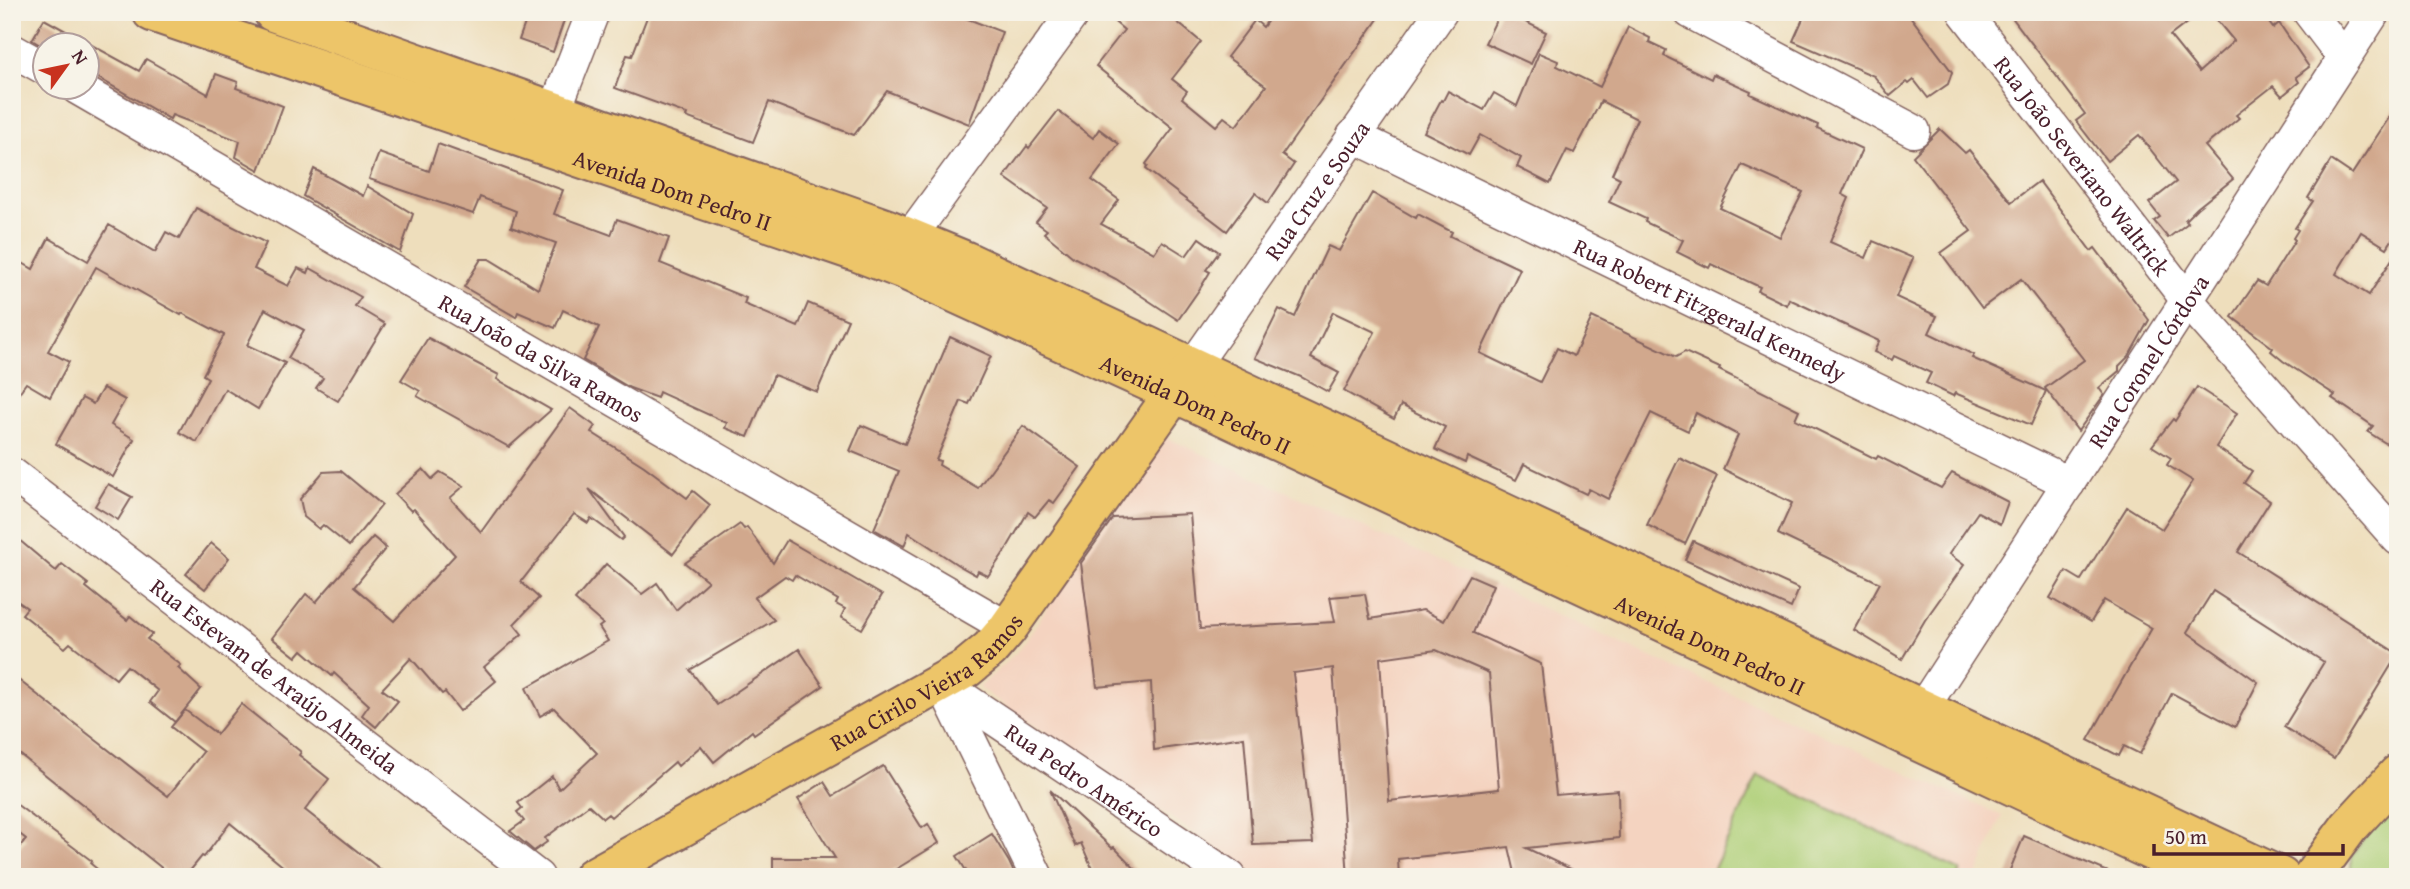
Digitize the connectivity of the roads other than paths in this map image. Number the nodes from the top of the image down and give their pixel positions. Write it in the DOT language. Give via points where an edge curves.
graph roads {
  1 [pos="152,12"];
  2 [pos="593,12"];
  3 [pos="1074,12"];
  4 [pos="1441,12"];
  5 [pos="1690,12"];
  6 [pos="1964,12"];
  7 [pos="2309,12"];
  8 [pos="2374,12"];
  9 [pos="282,14"];
  10 [pos="12,50"];
  11 [pos="2344,58"];
  12 [pos="32,61"];
  13 [pos="101,102"];
  14 [pos="554,112"];
  15 [pos="1914,131"];
  16 [pos="1353,136"];
  17 [pos="910,237"];
  18 [pos="2187,300"];
  19 [pos="1183,379"];
  20 [pos="12,474"];
  21 [pos="2068,482"];
  22 [pos="2395,528"];
  23 [pos="1008,628"];
  24 [pos="941,682"];
  25 [pos="1922,709"];
  26 [pos="2398,774"];
  27 [pos="538,877"];
  28 [pos="593,877"];
  29 [pos="1037,877"];
  30 [pos="1230,877"];
  31 [pos="2207,877"];
  32 [pos="2281,877"];
  33 [pos="2312,877"];
  1 -- 19 [label="main road, Avenida Dom Pedro II" via="867,256"];
  2 -- 14 [label="street"];
  3 -- 17 [label="street"];
  4 -- 16 [label="street, Rua Cruz e Souza"];
  5 -- 15 [label="street"];
  6 -- 18 [label="street, Rua João Severiano Waltrick"];
  7 -- 11 [label="street"];
  8 -- 11 [label="street, Rua Coronel Córdova"];
  9 -- 14 [label="main road, Avenida Dom Pedro II"];
  10 -- 12 [label="street"];
  11 -- 18 [label="street, Rua Coronel Córdova"];
  13 -- 23 [label="street, Rua João da Silva Ramos"];
  14 -- 17 [label="main road, Avenida Dom Pedro II"];
  16 -- 19 [label="street, Rua Cruz e Souza"];
  16 -- 21 [label="street, Rua Robert Fitzgerald Kennedy"];
  17 -- 19 [label="main road, Avenida Dom Pedro II"];
  18 -- 21 [label="street, Rua Coronel Córdova"];
  18 -- 22 [label="street, Rua João Severiano Waltrick"];
  19 -- 23 [label="main road, Rua Cirilo Vieira Ramos"];
  19 -- 25 [label="main road, Avenida Dom Pedro II"];
  19 -- 31 [label="main road, Avenida Dom Pedro II"];
  20 -- 27 [label="street, Rua Estevam de Araújo Almeida"];
  21 -- 25 [label="street, Rua Coronel Córdova"];
  23 -- 24 [label="main road, Rua Cirilo Vieira Ramos" via="967,668"];
  24 -- 28 [label="main road, Rua Cirilo Vieira Ramos"];
  24 -- 29 [label="street"];
  24 -- 30 [label="street, Rua Pedro Américo"];
  25 -- 32 [label="main road, Avenida Dom Pedro II"];
  26 -- 33 [label="main road" via="2349,827"];
}
